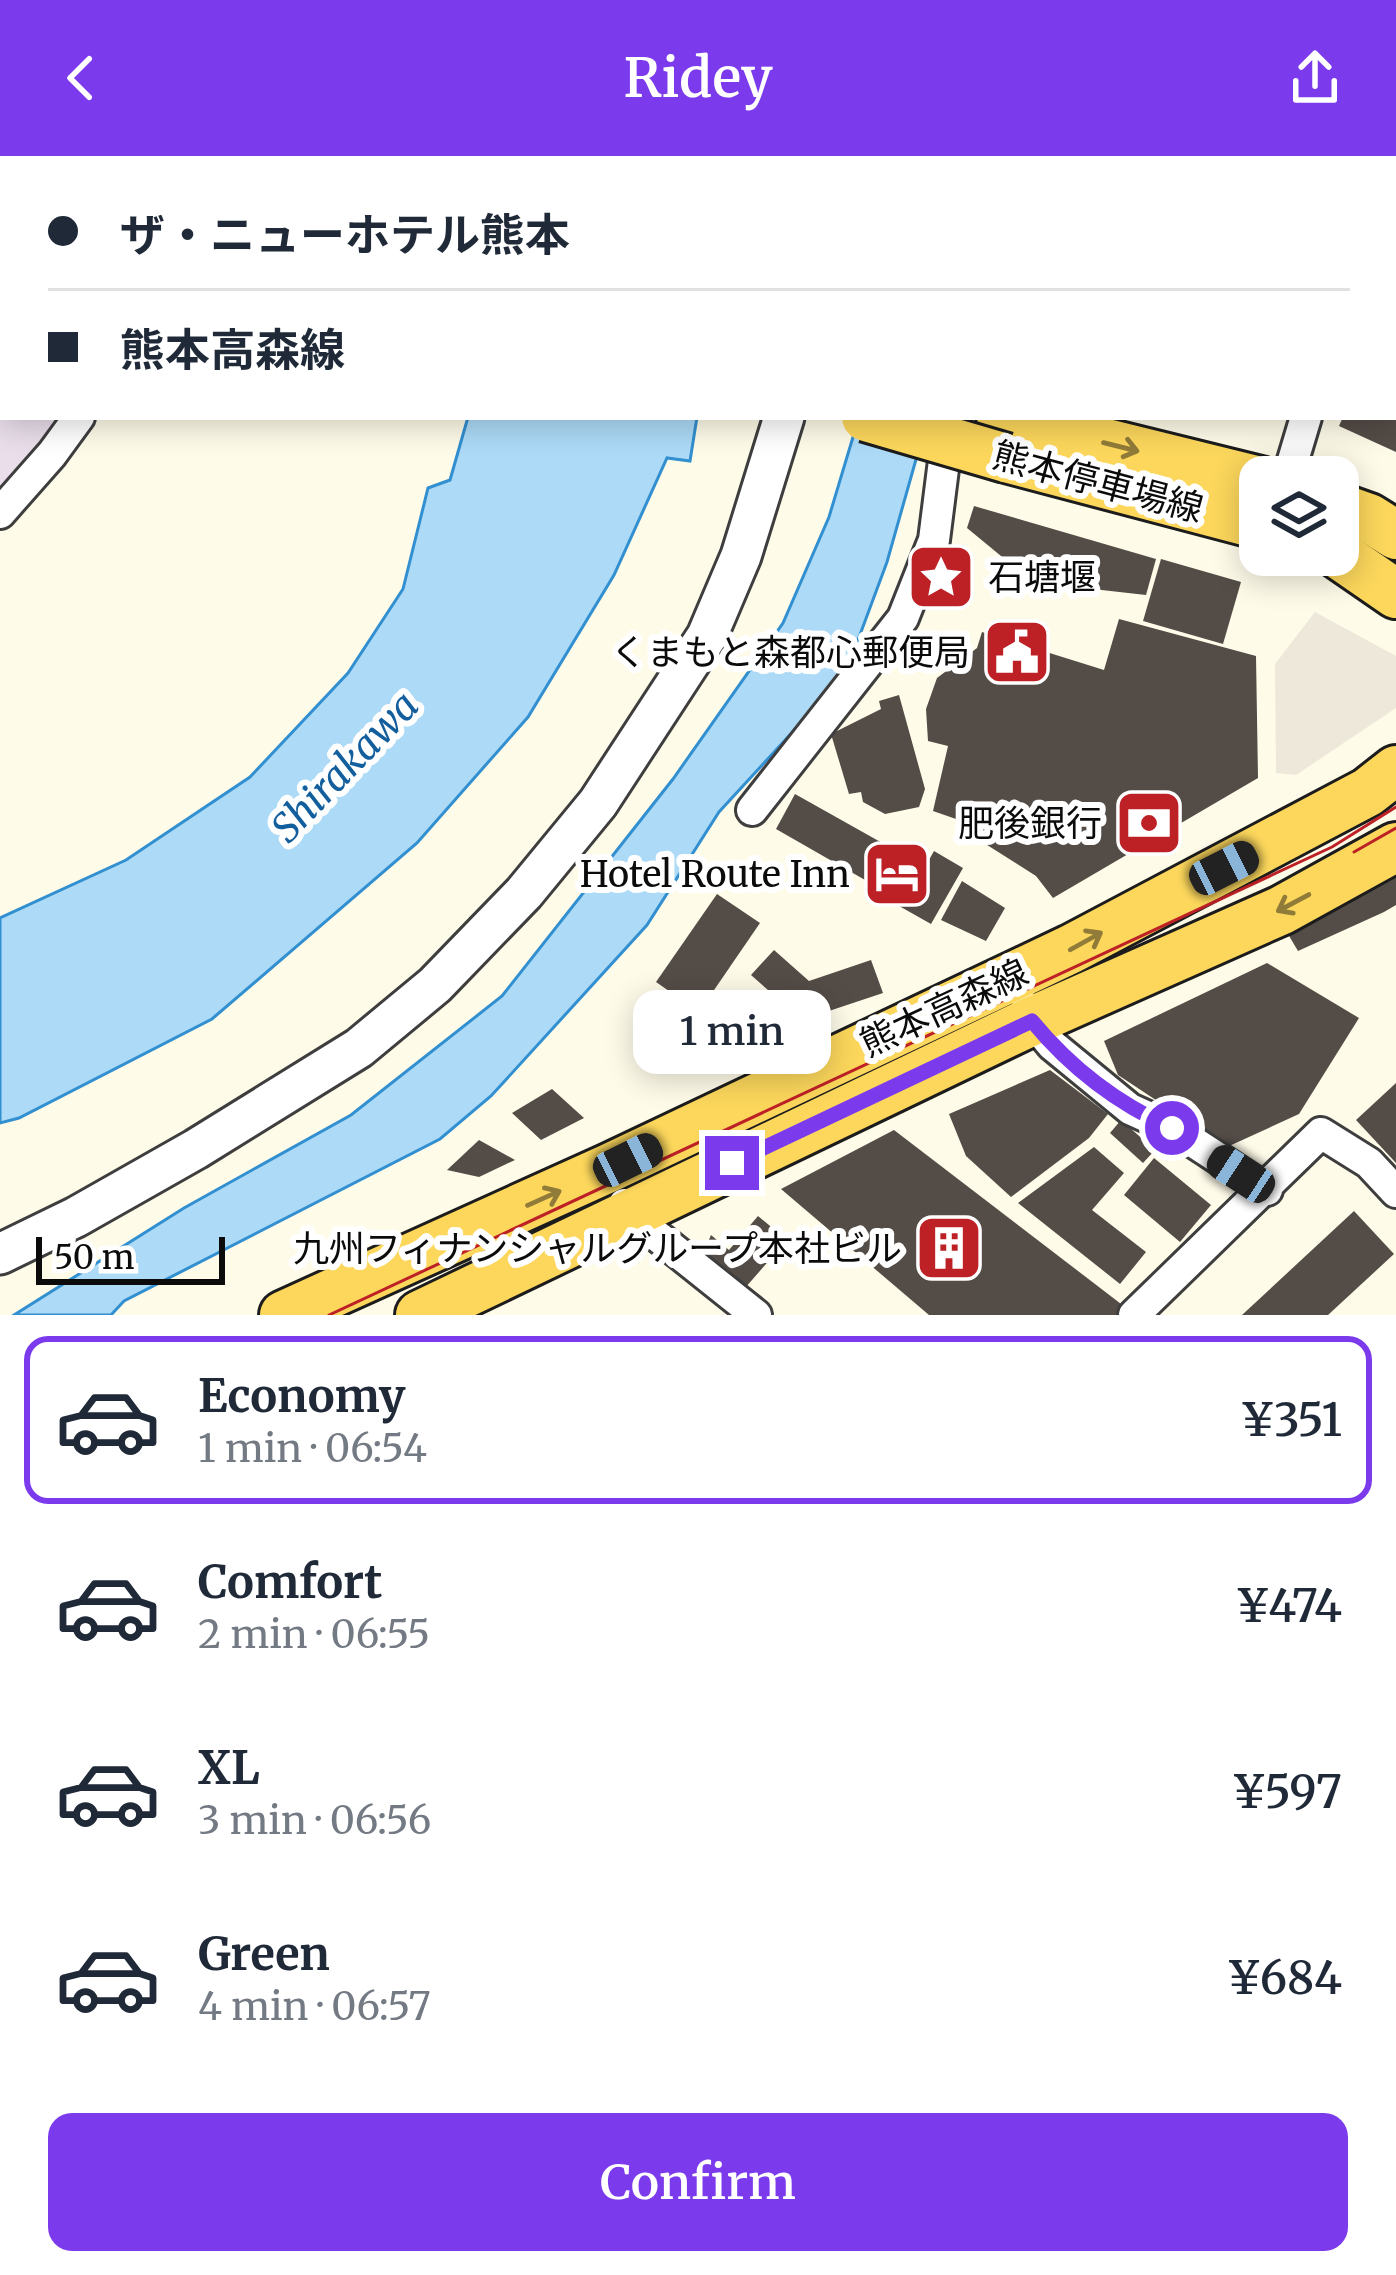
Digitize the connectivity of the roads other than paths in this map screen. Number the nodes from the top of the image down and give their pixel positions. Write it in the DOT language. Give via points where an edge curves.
graph roads {
  1 [pos="77,420"];
  2 [pos="783,420"];
  3 [pos="896,420"];
  4 [pos="950,420"];
  5 [pos="1305,420"];
  6 [pos="1005,431"];
  7 [pos="1294,456"];
  8 [pos="1239,477"];
  9 [pos="0,513"];
  10 [pos="1359,514"];
  11 [pos="1239,517"];
  12 [pos="1396,536"];
  13 [pos="1359,568"];
  14 [pos="1396,593"];
  15 [pos="1396,770"];
  16 [pos="752,810"];
  17 [pos="1396,847"];
  18 [pos="1016,974"];
  19 [pos="1032,1021"];
  20 [pos="618,1190"];
  21 [pos="1267,1190"];
  22 [pos="1396,1192"];
  23 [pos="0,1254"];
  24 [pos="284,1315"];
  25 [pos="420,1315"];
  26 [pos="756,1315"];
  27 [pos="1134,1315"];
  1 -- 9 [label="street"];
  2 -- 23 [label="street" via="707,636 598,803 524,893 435,985 359,1048 196,1150"];
  3 -- 6 [label="main road, 熊本停車場線, bridge"];
  4 -- 16 [label="street" via="934,540 903,618"];
  5 -- 7 [label="street"];
  6 -- 8 [label="main road, 熊本停車場線, one-way"];
  6 -- 11 [label="main road, 熊本停車場線"];
  10 -- 12 [label="main road"];
  13 -- 14 [label="main road"];
  18 -- 15 [label="main road, 熊本高森線, one-way" via="1285,837"];
  17 -- 19 [label="main road, 熊本高森線, one-way" via="1282,910"];
  18 -- 19 [label="street"];
  18 -- 20 [label="main road, 熊本高森線"];
  19 -- 20 [label="main road, 熊本高森線"];
  19 -- 21 [label="street" via="1130,1109"];
  24 -- 20 [label="main road, 熊本高森線, one-way"];
  20 -- 25 [label="main road, 熊本高森線"];
  20 -- 26 [label="street"];
  21 -- 22 [label="street" via="1321,1133 1370,1162"];
  21 -- 27 [label="street"];
}
